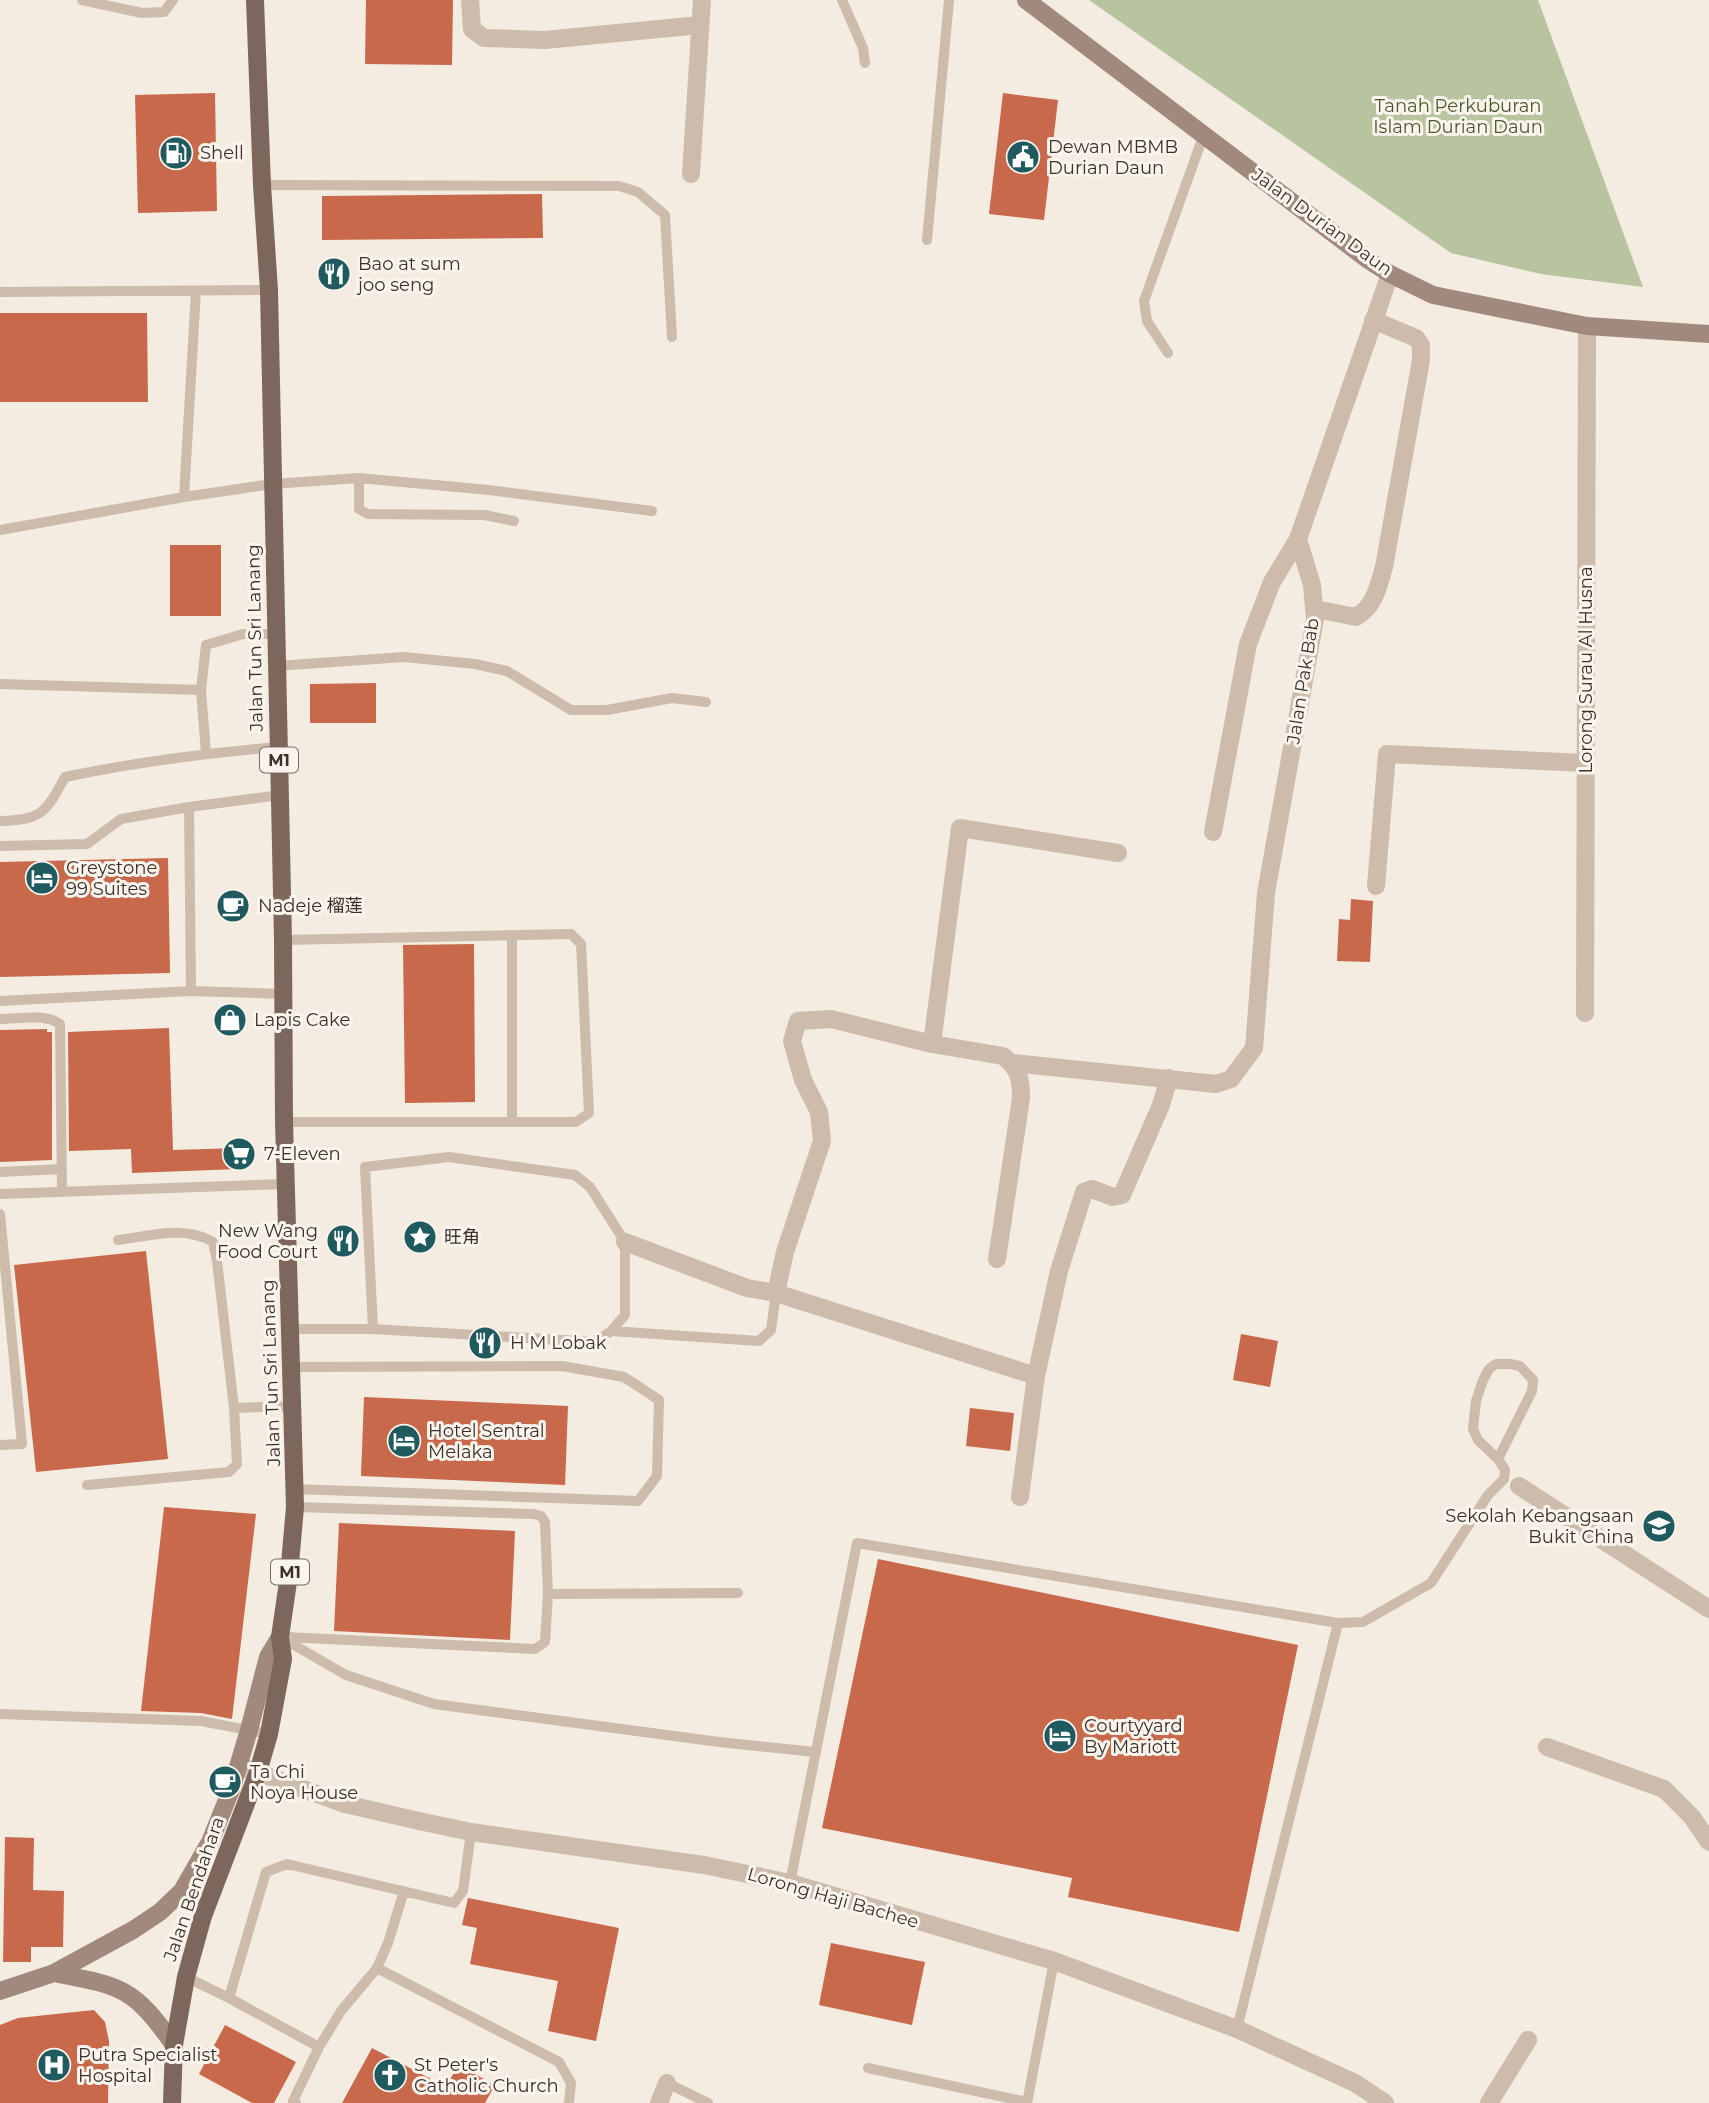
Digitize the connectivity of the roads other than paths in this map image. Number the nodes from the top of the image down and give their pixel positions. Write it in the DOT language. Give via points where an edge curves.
graph roads {
  1 [pos="82,0"];
  2 [pos="173,0"];
  3 [pos="470,0"];
  4 [pos="702,0"];
  5 [pos="842,0"];
  6 [pos="949,0"];
  7 [pos="1026,0"];
  8 [pos="105,2"];
  9 [pos="257,5"];
  10 [pos="699,25"];
  11 [pos="865,63"];
  12 [pos="1204,134"];
  13 [pos="691,174"];
  14 [pos="262,185"];
  15 [pos="927,240"];
  16 [pos="1390,274"];
  17 [pos="269,290"];
  18 [pos="196,291"];
  19 [pos="0,292"];
  20 [pos="1373,320"];
  21 [pos="1587,326"];
  22 [pos="1709,334"];
  23 [pos="672,337"];
  24 [pos="1168,353"];
  25 [pos="359,478"];
  26 [pos="272,484"];
  27 [pos="184,497"];
  28 [pos="652,511"];
  29 [pos="514,521"];
  30 [pos="0,530"];
  31 [pos="1298,540"];
  32 [pos="1315,609"];
  33 [pos="276,634"];
  34 [pos="277,666"];
  35 [pos="0,684"];
  36 [pos="201,690"];
  37 [pos="706,702"];
  38 [pos="279,747"];
  39 [pos="206,753"];
  40 [pos="1586,763"];
  41 [pos="280,795"];
  42 [pos="189,807"];
  43 [pos="0,821"];
  44 [pos="1213,832"];
  45 [pos="0,846"];
  46 [pos="1118,853"];
  47 [pos="1376,886"];
  48 [pos="512,936"];
  49 [pos="283,940"];
  50 [pos="191,991"];
  51 [pos="284,994"];
  52 [pos="0,1001"];
  53 [pos="1585,1013"];
  54 [pos="0,1019"];
  55 [pos="932,1044"];
  56 [pos="1012,1063"];
  57 [pos="1169,1078"];
  58 [pos="284,1122"];
  59 [pos="512,1122"];
  60 [pos="62,1169"];
  61 [pos="0,1172"];
  62 [pos="286,1184"];
  63 [pos="62,1192"];
  64 [pos="0,1194"];
  65 [pos="0,1214"];
  66 [pos="118,1240"];
  67 [pos="625,1242"];
  68 [pos="997,1259"];
  69 [pos="776,1293"];
  70 [pos="291,1329"];
  71 [pos="373,1329"];
  72 [pos="611,1331"];
  73 [pos="6,1333"];
  74 [pos="292,1367"];
  75 [pos="1036,1376"];
  76 [pos="293,1406"];
  77 [pos="234,1408"];
  78 [pos="0,1445"];
  79 [pos="1498,1459"];
  80 [pos="87,1485"];
  81 [pos="1519,1486"];
  82 [pos="1020,1497"];
  83 [pos="295,1498"];
  84 [pos="738,1593"];
  85 [pos="548,1594"];
  86 [pos="1709,1609"];
  87 [pos="1338,1623"];
  88 [pos="280,1637"];
  89 [pos="0,1714"];
  90 [pos="249,1730"];
  91 [pos="269,1734"];
  92 [pos="1547,1747"];
  93 [pos="815,1752"];
  94 [pos="239,1766"];
  95 [pos="258,1772"];
  96 [pos="471,1832"];
  97 [pos="1709,1842"];
  98 [pos="790,1883"];
  99 [pos="404,1891"];
  100 [pos="1054,1961"];
  101 [pos="377,1968"];
  102 [pos="54,1973"];
  103 [pos="186,1977"];
  104 [pos="0,1991"];
  105 [pos="229,1998"];
  106 [pos="1237,2029"];
  107 [pos="1528,2040"];
  108 [pos="174,2045"];
  109 [pos="318,2047"];
  110 [pos="867,2068"];
  111 [pos="667,2083"];
  112 [pos="172,2103"];
  113 [pos="296,2103"];
  114 [pos="569,2103"];
  115 [pos="659,2103"];
  116 [pos="708,2103"];
  117 [pos="1027,2103"];
  118 [pos="1385,2103"];
  119 [pos="1489,2103"];
  1 -- 8 [label="lane"];
  2 -- 8 [label="lane" via="164,12 142,13"];
  3 -- 10 [label="street" via="472,29 484,38 545,40"];
  4 -- 10 [label="street"];
  5 -- 11 [label="lane"];
  6 -- 15 [label="lane"];
  7 -- 12 [label="street, Jalan Durian Daun"];
  9 -- 14 [label="main road, Jalan Tun Sri Lanang / M1"];
  10 -- 13 [label="street"];
  12 -- 16 [label="street, Jalan Durian Daun"];
  12 -- 24 [label="lane" via="1144,301 1147,321"];
  14 -- 17 [label="main road, Jalan Tun Sri Lanang / M1"];
  14 -- 23 [label="lane" via="619,186 638,192 665,215"];
  16 -- 20 [label="street"];
  16 -- 21 [label="street, Jalan Durian Daun" via="1433,295"];
  17 -- 18 [label="lane"];
  17 -- 26 [label="main road, Jalan Tun Sri Lanang / M1"];
  18 -- 19 [label="lane"];
  18 -- 27 [label="lane"];
  20 -- 31 [label="street"];
  20 -- 32 [label="street" via="1416,338 1421,345 1384,567 1368,610 1356,617"];
  21 -- 22 [label="street, Jalan Durian Daun"];
  21 -- 40 [label="street, Lorong Surau Al Husna"];
  25 -- 26 [label="lane"];
  25 -- 28 [label="lane"];
  25 -- 29 [label="lane" via="359,509 368,514 484,515"];
  26 -- 27 [label="lane"];
  26 -- 33 [label="main road, Jalan Tun Sri Lanang / M1"];
  27 -- 30 [label="lane"];
  31 -- 32 [label="street, Jalan Pak Bab"];
  31 -- 44 [label="street" via="1272,582 1248,645"];
  32 -- 57 [label="street, Jalan Pak Bab" via="1266,893 1254,1048 1231,1079 1216,1084"];
  33 -- 34 [label="main road, Jalan Tun Sri Lanang / M1"];
  33 -- 36 [label="lane" via="243,634 206,645"];
  34 -- 37 [label="lane" via="404,657 507,671 570,710 607,710 672,698"];
  34 -- 38 [label="main road, Jalan Tun Sri Lanang / M1"];
  35 -- 36 [label="lane"];
  36 -- 39 [label="lane"];
  38 -- 39 [label="lane"];
  38 -- 41 [label="main road, Jalan Tun Sri Lanang / M1"];
  39 -- 43 [label="lane" via="65,777 48,807 24,820"];
  40 -- 47 [label="street" via="1387,754"];
  40 -- 53 [label="street, Lorong Surau Al Husna"];
  41 -- 42 [label="lane"];
  41 -- 49 [label="main road, Jalan Tun Sri Lanang / M1"];
  42 -- 45 [label="lane" via="121,819 87,844"];
  42 -- 50 [label="lane"];
  46 -- 55 [label="street" via="960,828"];
  48 -- 49 [label="lane"];
  48 -- 59 [label="lane"];
  48 -- 59 [label="lane" via="570,934 581,944 589,1112 576,1122"];
  49 -- 51 [label="main road, Jalan Tun Sri Lanang / M1"];
  50 -- 51 [label="lane"];
  50 -- 52 [label="lane"];
  51 -- 58 [label="main road, Jalan Tun Sri Lanang / M1"];
  54 -- 60 [label="lane" via="44,1018 60,1024"];
  55 -- 56 [label="street" via="1003,1056"];
  55 -- 69 [label="street" via="831,1019 798,1021 792,1041 803,1080 819,1112 822,1141"];
  56 -- 57 [label="street"];
  56 -- 68 [label="street" via="1019,1072 1021,1098"];
  57 -- 75 [label="street" via="1122,1195 1116,1198 1092,1189 1084,1192 1059,1271"];
  58 -- 59 [label="lane"];
  58 -- 62 [label="main road, Jalan Tun Sri Lanang / M1"];
  60 -- 61 [label="lane"];
  60 -- 63 [label="lane"];
  62 -- 63 [label="lane"];
  62 -- 70 [label="main road, Jalan Tun Sri Lanang / M1"];
  63 -- 64 [label="lane"];
  65 -- 73 [label="lane"];
  66 -- 77 [label="lane" via="186,1232 213,1242"];
  67 -- 69 [label="street" via="747,1288"];
  67 -- 71 [label="lane" via="590,1187 575,1175 449,1157 365,1167"];
  67 -- 72 [label="lane" via="625,1315"];
  69 -- 72 [label="lane" via="771,1330 759,1341"];
  69 -- 75 [label="street"];
  70 -- 71 [label="lane"];
  70 -- 74 [label="main road, Jalan Tun Sri Lanang / M1"];
  71 -- 72 [label="lane" via="596,1342"];
  73 -- 78 [label="lane" via="22,1444"];
  74 -- 76 [label="main road, Jalan Tun Sri Lanang / M1"];
  74 -- 83 [label="lane" via="562,1366 624,1377 659,1400 657,1476 638,1501"];
  75 -- 82 [label="street"];
  76 -- 77 [label="lane"];
  76 -- 83 [label="main road, Jalan Tun Sri Lanang / M1"];
  77 -- 80 [label="lane" via="237,1464 229,1472"];
  79 -- 79 [label="lane" via="1532,1391 1533,1380 1526,1370 1510,1363 1489,1369 1474,1414 1478,1440"];
  79 -- 87 [label="lane" via="1505,1470 1504,1479 1488,1495 1430,1583 1363,1622"];
  81 -- 86 [label="street"];
  83 -- 85 [label="lane" via="541,1516"];
  83 -- 88 [label="main road, Jalan Tun Sri Lanang / M1"];
  84 -- 85 [label="lane"];
  85 -- 88 [label="lane" via="545,1642 535,1649"];
  87 -- 93 [label="lane" via="857,1543"];
  87 -- 106 [label="lane"];
  88 -- 90 [label="street" via="268,1657"];
  88 -- 91 [label="main road, Jalan Tun Sri Lanang / M1" via="283,1659"];
  88 -- 93 [label="lane" via="346,1675 434,1704"];
  89 -- 90 [label="lane" via="201,1721"];
  90 -- 91 [label="lane"];
  90 -- 94 [label="street"];
  91 -- 95 [label="main road, Jalan Bendahara"];
  92 -- 97 [label="street" via="1664,1789"];
  93 -- 98 [label="lane"];
  94 -- 95 [label="street, Lorong Haji Bachee"];
  94 -- 102 [label="street" via="210,1842 182,1891 133,1930"];
  95 -- 96 [label="street, Lorong Haji Bachee" via="345,1804"];
  95 -- 103 [label="main road, Jalan Bendahara"];
  96 -- 98 [label="street, Lorong Haji Bachee" via="704,1865"];
  96 -- 99 [label="lane" via="463,1891 454,1903"];
  98 -- 100 [label="street, Lorong Haji Bachee"];
  99 -- 101 [label="lane"];
  99 -- 105 [label="lane" via="287,1864 266,1872"];
  100 -- 106 [label="street, Lorong Haji Bachee"];
  100 -- 117 [label="lane"];
  101 -- 109 [label="lane"];
  101 -- 114 [label="lane" via="559,2062 572,2083"];
  102 -- 104 [label="street"];
  102 -- 108 [label="street" via="109,1984 133,1996"];
  103 -- 105 [label="lane"];
  103 -- 108 [label="main road, Jalan Bendahara"];
  105 -- 109 [label="lane"];
  106 -- 118 [label="street, Lorong Haji Bachee" via="1355,2084"];
  107 -- 119 [label="street"];
  108 -- 112 [label="main road, Jalan Bendahara"];
  109 -- 113 [label="lane" via="293,2101"];
  110 -- 117 [label="lane"];
  111 -- 115 [label="street"];
  111 -- 116 [label="lane"];
}
